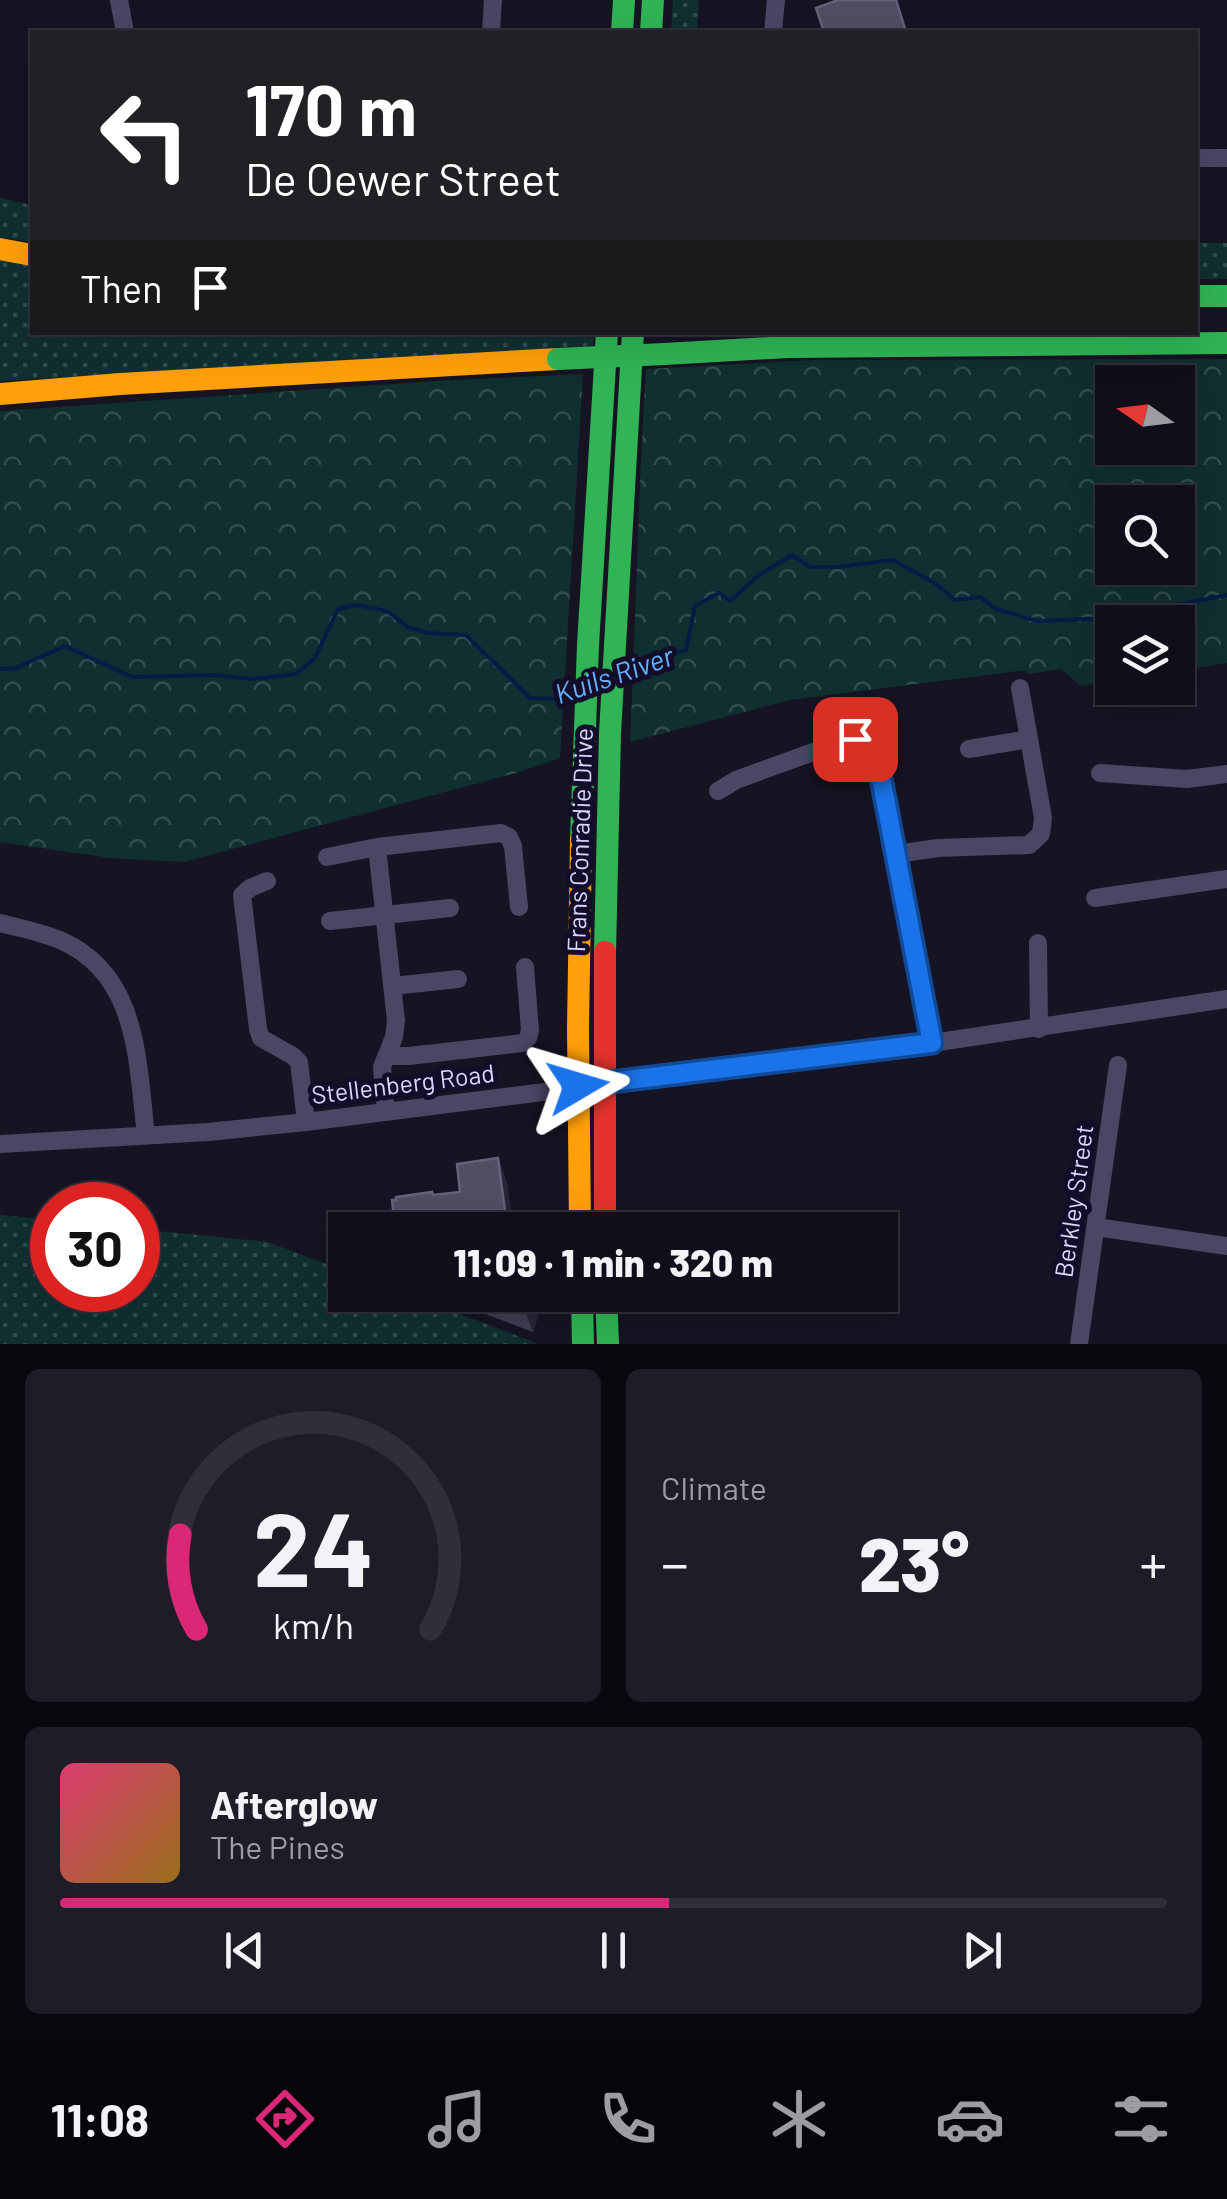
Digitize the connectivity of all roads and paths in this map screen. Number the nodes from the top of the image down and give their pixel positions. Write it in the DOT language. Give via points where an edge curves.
graph roads {
  1 [pos="120,0"];
  2 [pos="494,0"];
  3 [pos="624,0"];
  4 [pos="653,0"];
  5 [pos="776,0"];
  6 [pos="125,30"];
  7 [pos="491,30"];
  8 [pos="622,30"];
  9 [pos="651,30"];
  10 [pos="773,30"];
  11 [pos="1198,158"];
  12 [pos="1227,158"];
  13 [pos="0,249"];
  14 [pos="30,255"];
  15 [pos="1198,296"];
  16 [pos="1227,296"];
  17 [pos="607,335"];
  18 [pos="633,335"];
  19 [pos="1227,343"];
  20 [pos="0,394"];
  21 [pos="1020,688"];
  22 [pos="1029,739"];
  23 [pos="969,749"];
  24 [pos="1100,773"];
  25 [pos="1227,774"];
  26 [pos="718,791"];
  27 [pos="377,847"];
  28 [pos="896,854"];
  29 [pos="328,857"];
  30 [pos="268,880"];
  31 [pos="1227,880"];
  32 [pos="1096,898"];
  33 [pos="519,907"];
  34 [pos="450,908"];
  35 [pos="385,916"];
  36 [pos="330,921"];
  37 [pos="0,922"];
  38 [pos="1038,943"];
  39 [pos="524,967"];
  40 [pos="458,979"];
  41 [pos="393,986"];
  42 [pos="1227,999"];
  43 [pos="1039,1028"];
  44 [pos="932,1043"];
  45 [pos="386,1056"];
  46 [pos="1118,1064"];
  47 [pos="606,1084"];
  48 [pos="578,1086"];
  49 [pos="386,1112"];
  50 [pos="306,1122"];
  51 [pos="146,1134"];
  52 [pos="0,1144"];
  53 [pos="580,1212"];
  54 [pos="605,1212"];
  55 [pos="1096,1226"];
  56 [pos="1227,1246"];
  57 [pos="582,1312"];
  58 [pos="607,1312"];
  59 [pos="583,1344"];
  60 [pos="608,1344"];
  61 [pos="1079,1344"];
  1 -- 6 [label="street"];
  2 -- 7 [label="street"];
  3 -- 8 [label="main road"];
  4 -- 9 [label="main road"];
  5 -- 10 [label="street"];
  11 -- 12 [label="street"];
  13 -- 14 [label="main road"];
  15 -- 16 [label="main road"];
  17 -- 48 [label="main road, Frans Conradie Drive" via="585,720"];
  18 -- 47 [label="main road, Frans Conradie Drive" via="611,713"];
  19 -- 20 [label="main road, bridge" via="788,347"];
  21 -- 22 [label="street"];
  22 -- 23 [label="street"];
  22 -- 28 [label="street" via="1043,818 1036,840"];
  24 -- 25 [label="street" via="1186,780"];
  26 -- 28 [label="street" via="846,740 863,740 876,752"];
  27 -- 29 [label="street"];
  27 -- 33 [label="street" via="504,834 513,846"];
  27 -- 35 [label="street"];
  28 -- 44 [label="street"];
  30 -- 50 [label="street" via="242,895 258,1028 262,1038 298,1062"];
  31 -- 32 [label="street"];
  34 -- 35 [label="street"];
  35 -- 36 [label="street"];
  35 -- 41 [label="street"];
  37 -- 51 [label="street" via="64,942 114,986 130,1025"];
  38 -- 43 [label="street"];
  39 -- 45 [label="street" via="530,1030 523,1043"];
  40 -- 41 [label="street"];
  41 -- 45 [label="street" via="395,1033"];
  42 -- 43 [label="street, Stellenberg Road"];
  43 -- 44 [label="street, Stellenberg Road"];
  44 -- 47 [label="street, Stellenberg Road"];
  45 -- 49 [label="street"];
  46 -- 55 [label="street, Berkley Street"];
  47 -- 48 [label="street, Stellenberg Road"];
  47 -- 54 [label="main road, Frans Conradie Drive"];
  48 -- 49 [label="street, Stellenberg Road"];
  48 -- 53 [label="main road, Frans Conradie Drive"];
  49 -- 50 [label="street, Stellenberg Road"];
  50 -- 51 [label="street, Stellenberg Road"];
  51 -- 52 [label="street, Stellenberg Road"];
  55 -- 56 [label="street"];
  55 -- 61 [label="street, Berkley Street"];
  57 -- 59 [label="main road"];
  58 -- 60 [label="main road"];
}
